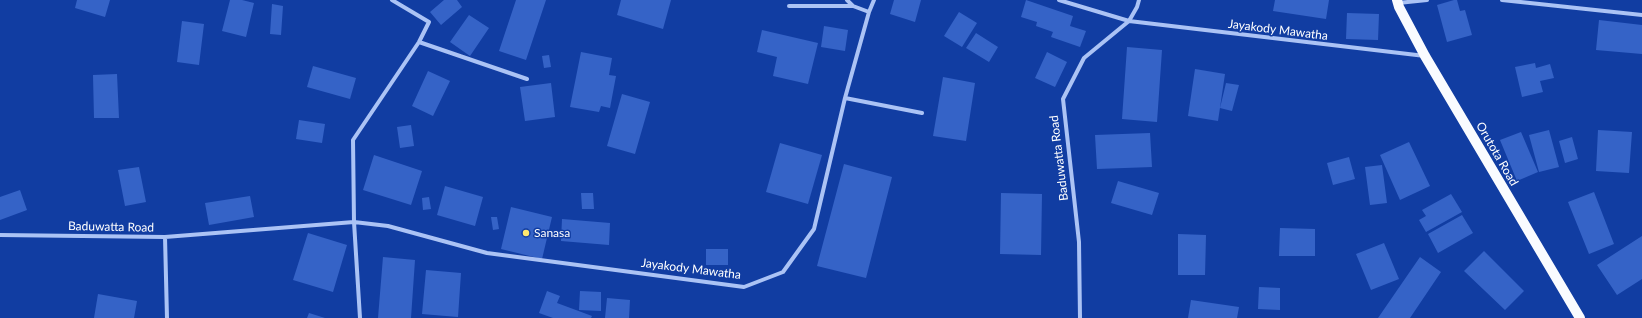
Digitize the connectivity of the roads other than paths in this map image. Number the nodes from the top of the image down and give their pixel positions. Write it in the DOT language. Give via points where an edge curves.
graph roads {
  1 [pos="392,0"];
  2 [pos="847,0"];
  3 [pos="874,0"];
  4 [pos="1059,0"];
  5 [pos="1139,0"];
  6 [pos="1428,0"];
  7 [pos="1502,0"];
  8 [pos="1397,2"];
  9 [pos="789,6"];
  10 [pos="853,6"];
  11 [pos="869,12"];
  12 [pos="1642,15"];
  13 [pos="1129,21"];
  14 [pos="419,42"];
  15 [pos="1425,56"];
  16 [pos="527,79"];
  17 [pos="845,98"];
  18 [pos="922,113"];
  19 [pos="354,222"];
  20 [pos="0,235"];
  21 [pos="165,237"];
  22 [pos="166,318"];
  23 [pos="360,318"];
  24 [pos="1080,318"];
  25 [pos="1580,318"];
  1 -- 14 [label="street" via="429,22"];
  2 -- 10 [label="street"];
  3 -- 11 [label="street, Jayakody Mawatha"];
  4 -- 13 [label="street, Jayakody Mawatha"];
  5 -- 13 [label="street"];
  6 -- 8 [label="street"];
  7 -- 12 [label="street"];
  8 -- 15 [label="main road, Orutota Road"];
  9 -- 10 [label="street"];
  10 -- 11 [label="street"];
  11 -- 17 [label="street, Jayakody Mawatha"];
  13 -- 15 [label="street, Jayakody Mawatha"];
  13 -- 24 [label="street, Baduwatta Road" via="1084,58 1063,99 1079,242"];
  14 -- 16 [label="street"];
  14 -- 19 [label="street" via="353,140"];
  15 -- 25 [label="main road, Orutota Road"];
  17 -- 18 [label="street"];
  17 -- 19 [label="street, Jayakody Mawatha" via="814,229 783,272 744,287 487,253 388,226"];
  19 -- 21 [label="street, Jayakody Mawatha"];
  19 -- 23 [label="street"];
  20 -- 21 [label="street, Baduwatta Road"];
  21 -- 22 [label="street, Baduwatta Road"];
}
